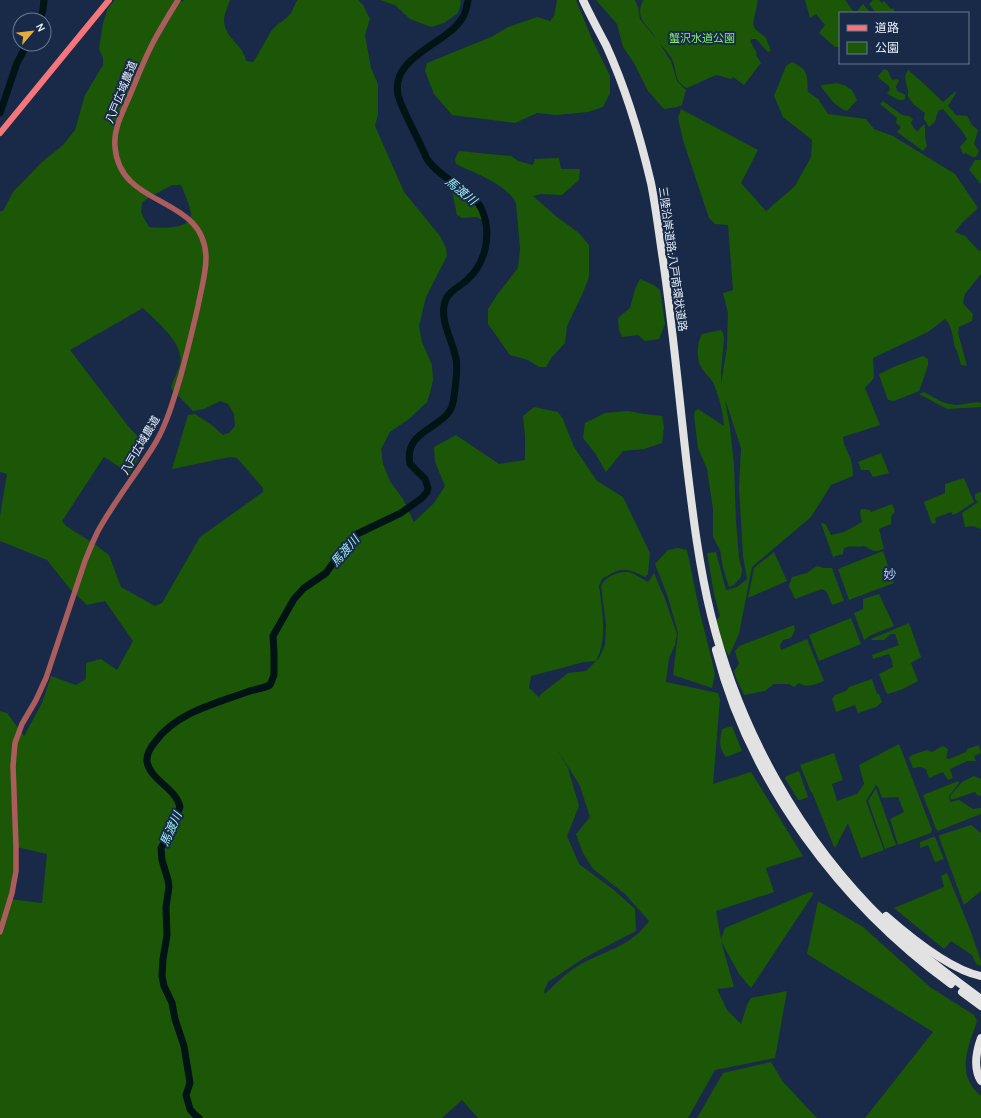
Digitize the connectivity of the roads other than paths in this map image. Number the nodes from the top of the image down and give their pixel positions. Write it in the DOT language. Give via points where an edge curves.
graph roads {
  1 [pos="108,0"];
  2 [pos="178,0"];
  3 [pos="583,0"];
  4 [pos="0,133"];
  5 [pos="695,532"];
  6 [pos="838,870"];
  7 [pos="0,932"];
  8 [pos="981,976"];
  9 [pos="942,977"];
  10 [pos="981,999"];
  11 [pos="981,1006"];
  12 [pos="981,1010"];
  13 [pos="981,1038"];
  14 [pos="981,1051"];
  15 [pos="981,1072"];
  16 [pos="981,1081"];
  1 -- 4 [label="main road"];
  2 -- 7 [label="street, 八戸広域農道" via="154,40 124,108 114,147 119,164 128,180 184,215 199,232 206,257 203,282 188,348 168,415 156,441 94,538 46,678 18,734 13,766 16,871"];
  3 -- 5 [label="highway, 三陸沿岸道路;八戸南環状道路" via="606,46 624,91 652,186 670,309"];
  5 -- 6 [label="highway, 三陸沿岸道路;八戸南環状道路" via="711,615 725,665 740,703 780,787 810,834"];
  5 -- 9 [label="highway, 三陸沿岸道路;八戸南環状道路" via="700,580 718,661 733,704 766,776 811,846 839,882 897,941"];
  6 -- 8 [label="highway" via="890,919 924,946 960,969"];
  6 -- 10 [label="highway, 三陸沿岸道路;八戸南環状道路" via="870,907 910,945"];
  9 -- 11 [label="highway, 三陸沿岸道路;八戸南環状道路"];
  9 -- 12 [label="highway"];
  13 -- 16 [label="highway" via="976,1052 976,1069"];
  14 -- 15 [label="highway"];
}
